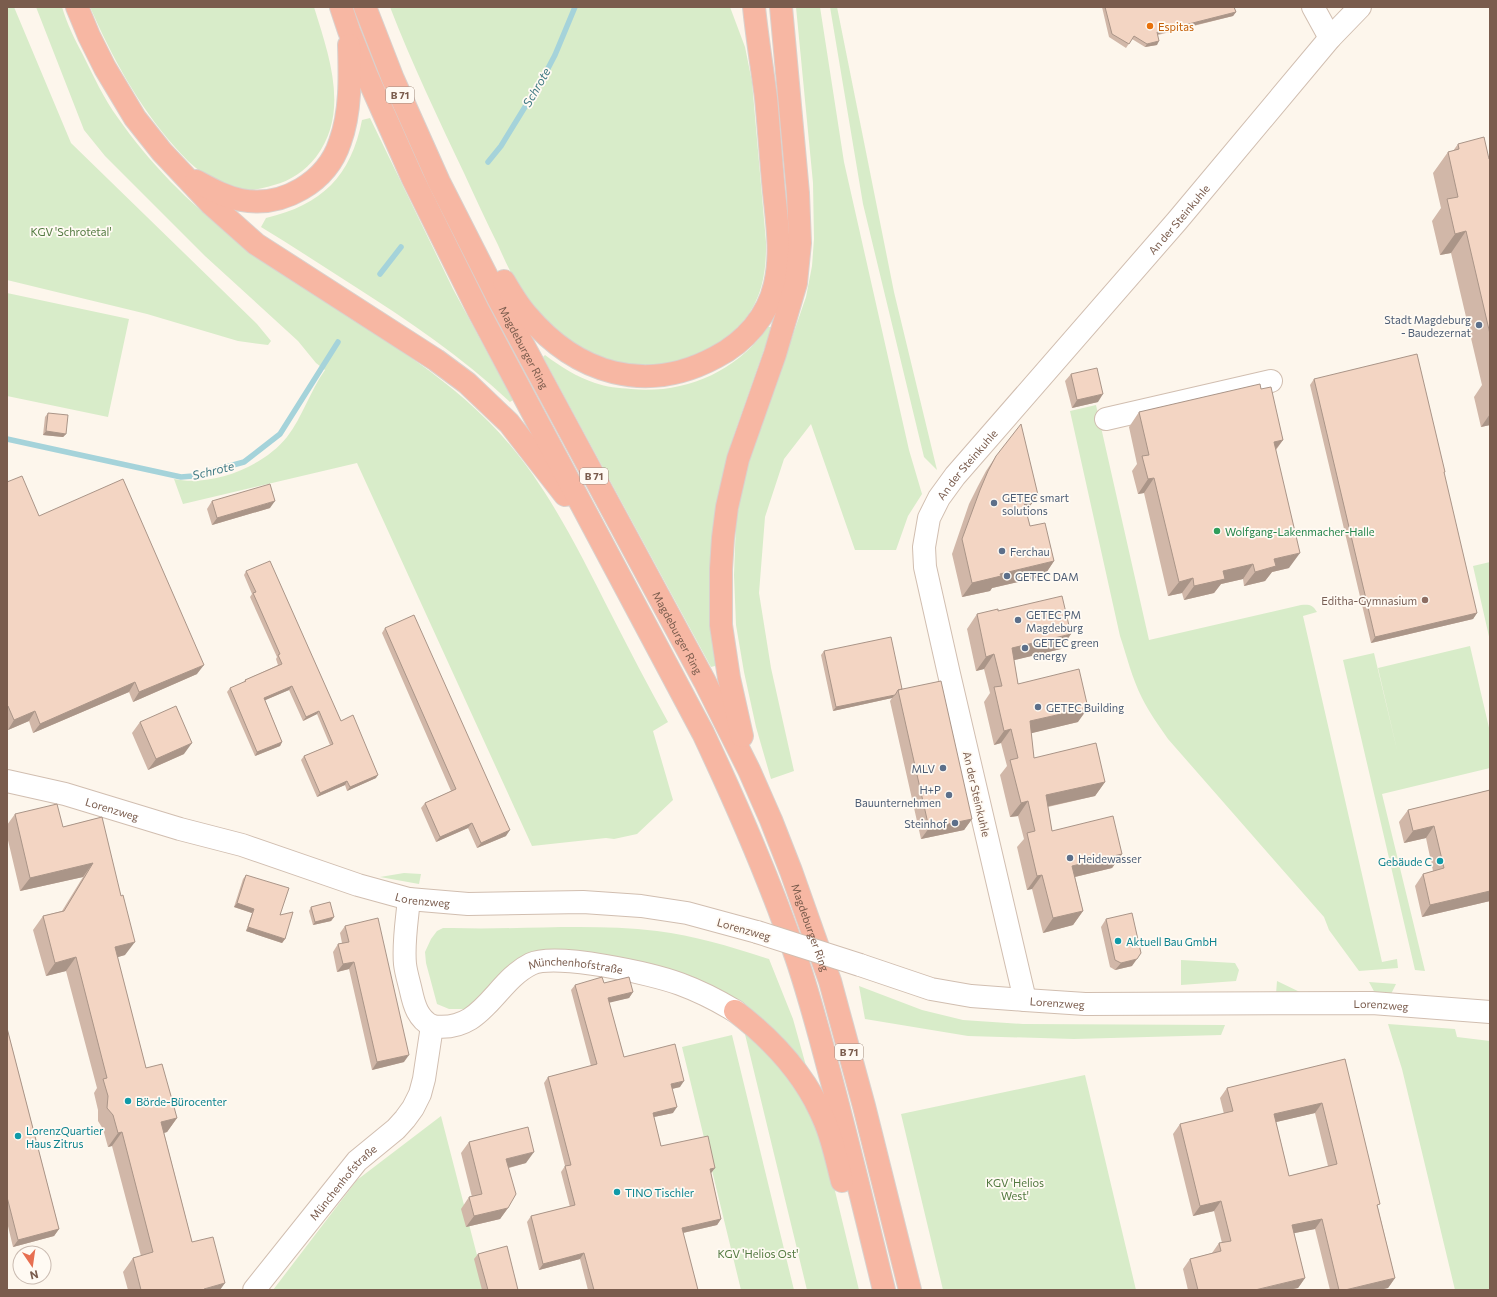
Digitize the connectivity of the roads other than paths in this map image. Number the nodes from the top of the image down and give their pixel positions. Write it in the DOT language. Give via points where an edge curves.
graph roads {
  1 [pos="76,7"];
  2 [pos="341,7"];
  3 [pos="365,7"];
  4 [pos="739,7"];
  5 [pos="754,7"];
  6 [pos="781,7"];
  7 [pos="1313,7"];
  8 [pos="1360,7"];
  9 [pos="349,32"];
  10 [pos="1330,38"];
  11 [pos="760,59"];
  12 [pos="184,176"];
  13 [pos="439,182"];
  14 [pos="1271,381"];
  15 [pos="1106,419"];
  16 [pos="603,545"];
  17 [pos="749,770"];
  18 [pos="7,781"];
  19 [pos="409,899"];
  20 [pos="1025,1000"];
  21 [pos="735,1011"];
  22 [pos="1490,1012"];
  23 [pos="432,1026"];
  24 [pos="882,1281"];
  25 [pos="254,1290"];
  26 [pos="910,1290"];
  1 -- 12 [label="highway" via="95,50 125,102 149,136"];
  2 -- 9 [label="highway, B 71"];
  3 -- 13 [label="highway, Magdeburger Ring / B 71" via="393,79"];
  4 -- 11 [label="highway"];
  5 -- 11 [label="highway"];
  6 -- 17 [label="highway" via="798,193 798,270 775,354 738,459 725,522 721,570 721,625 724,651"];
  7 -- 10 [label="street"];
  8 -- 10 [label="street, An der Steinkuhle"];
  9 -- 12 [label="highway" via="350,72 344,130 336,153 318,178 287,196 275,200 256,201 221,194"];
  9 -- 16 [label="highway, B 71" via="413,179 478,310"];
  10 -- 20 [label="street, An der Steinkuhle" via="1177,222 955,476 939,498 929,518 924,547 925,567"];
  11 -- 13 [label="highway" via="766,97 778,237 776,283 765,310 748,335 723,354 696,367 663,376 627,375 590,364 559,346 526,314"];
  12 -- 16 [label="highway" via="256,244 436,360 476,390 509,423"];
  13 -- 17 [label="highway, Magdeburger Ring / B 71" via="499,300 705,682"];
  14 -- 15 [label="street"];
  16 -- 24 [label="highway, B 71" via="728,785 782,920 800,968 820,1038"];
  17 -- 26 [label="highway, Magdeburger Ring / B 71" via="791,871 830,981"];
  18 -- 19 [label="street, Lorenzweg" via="65,794 242,845 358,885"];
  19 -- 20 [label="street, Lorenzweg, bridge" via="468,904 583,902 641,906 687,913 757,932 930,989 972,996"];
  19 -- 23 [label="street" via="406,970 419,1016"];
  20 -- 22 [label="street, Lorenzweg" via="1092,1004 1372,1003"];
  21 -- 23 [label="street, Münchenhofstraße" via="699,992 660,977 560,960 540,960 515,974 488,1005 472,1018 446,1027"];
  21 -- 24 [label="highway" via="764,1035 814,1097 830,1136 861,1255"];
  23 -- 25 [label="street, Münchenhofstraße" via="424,1079 413,1108 396,1129 356,1161"];
}
